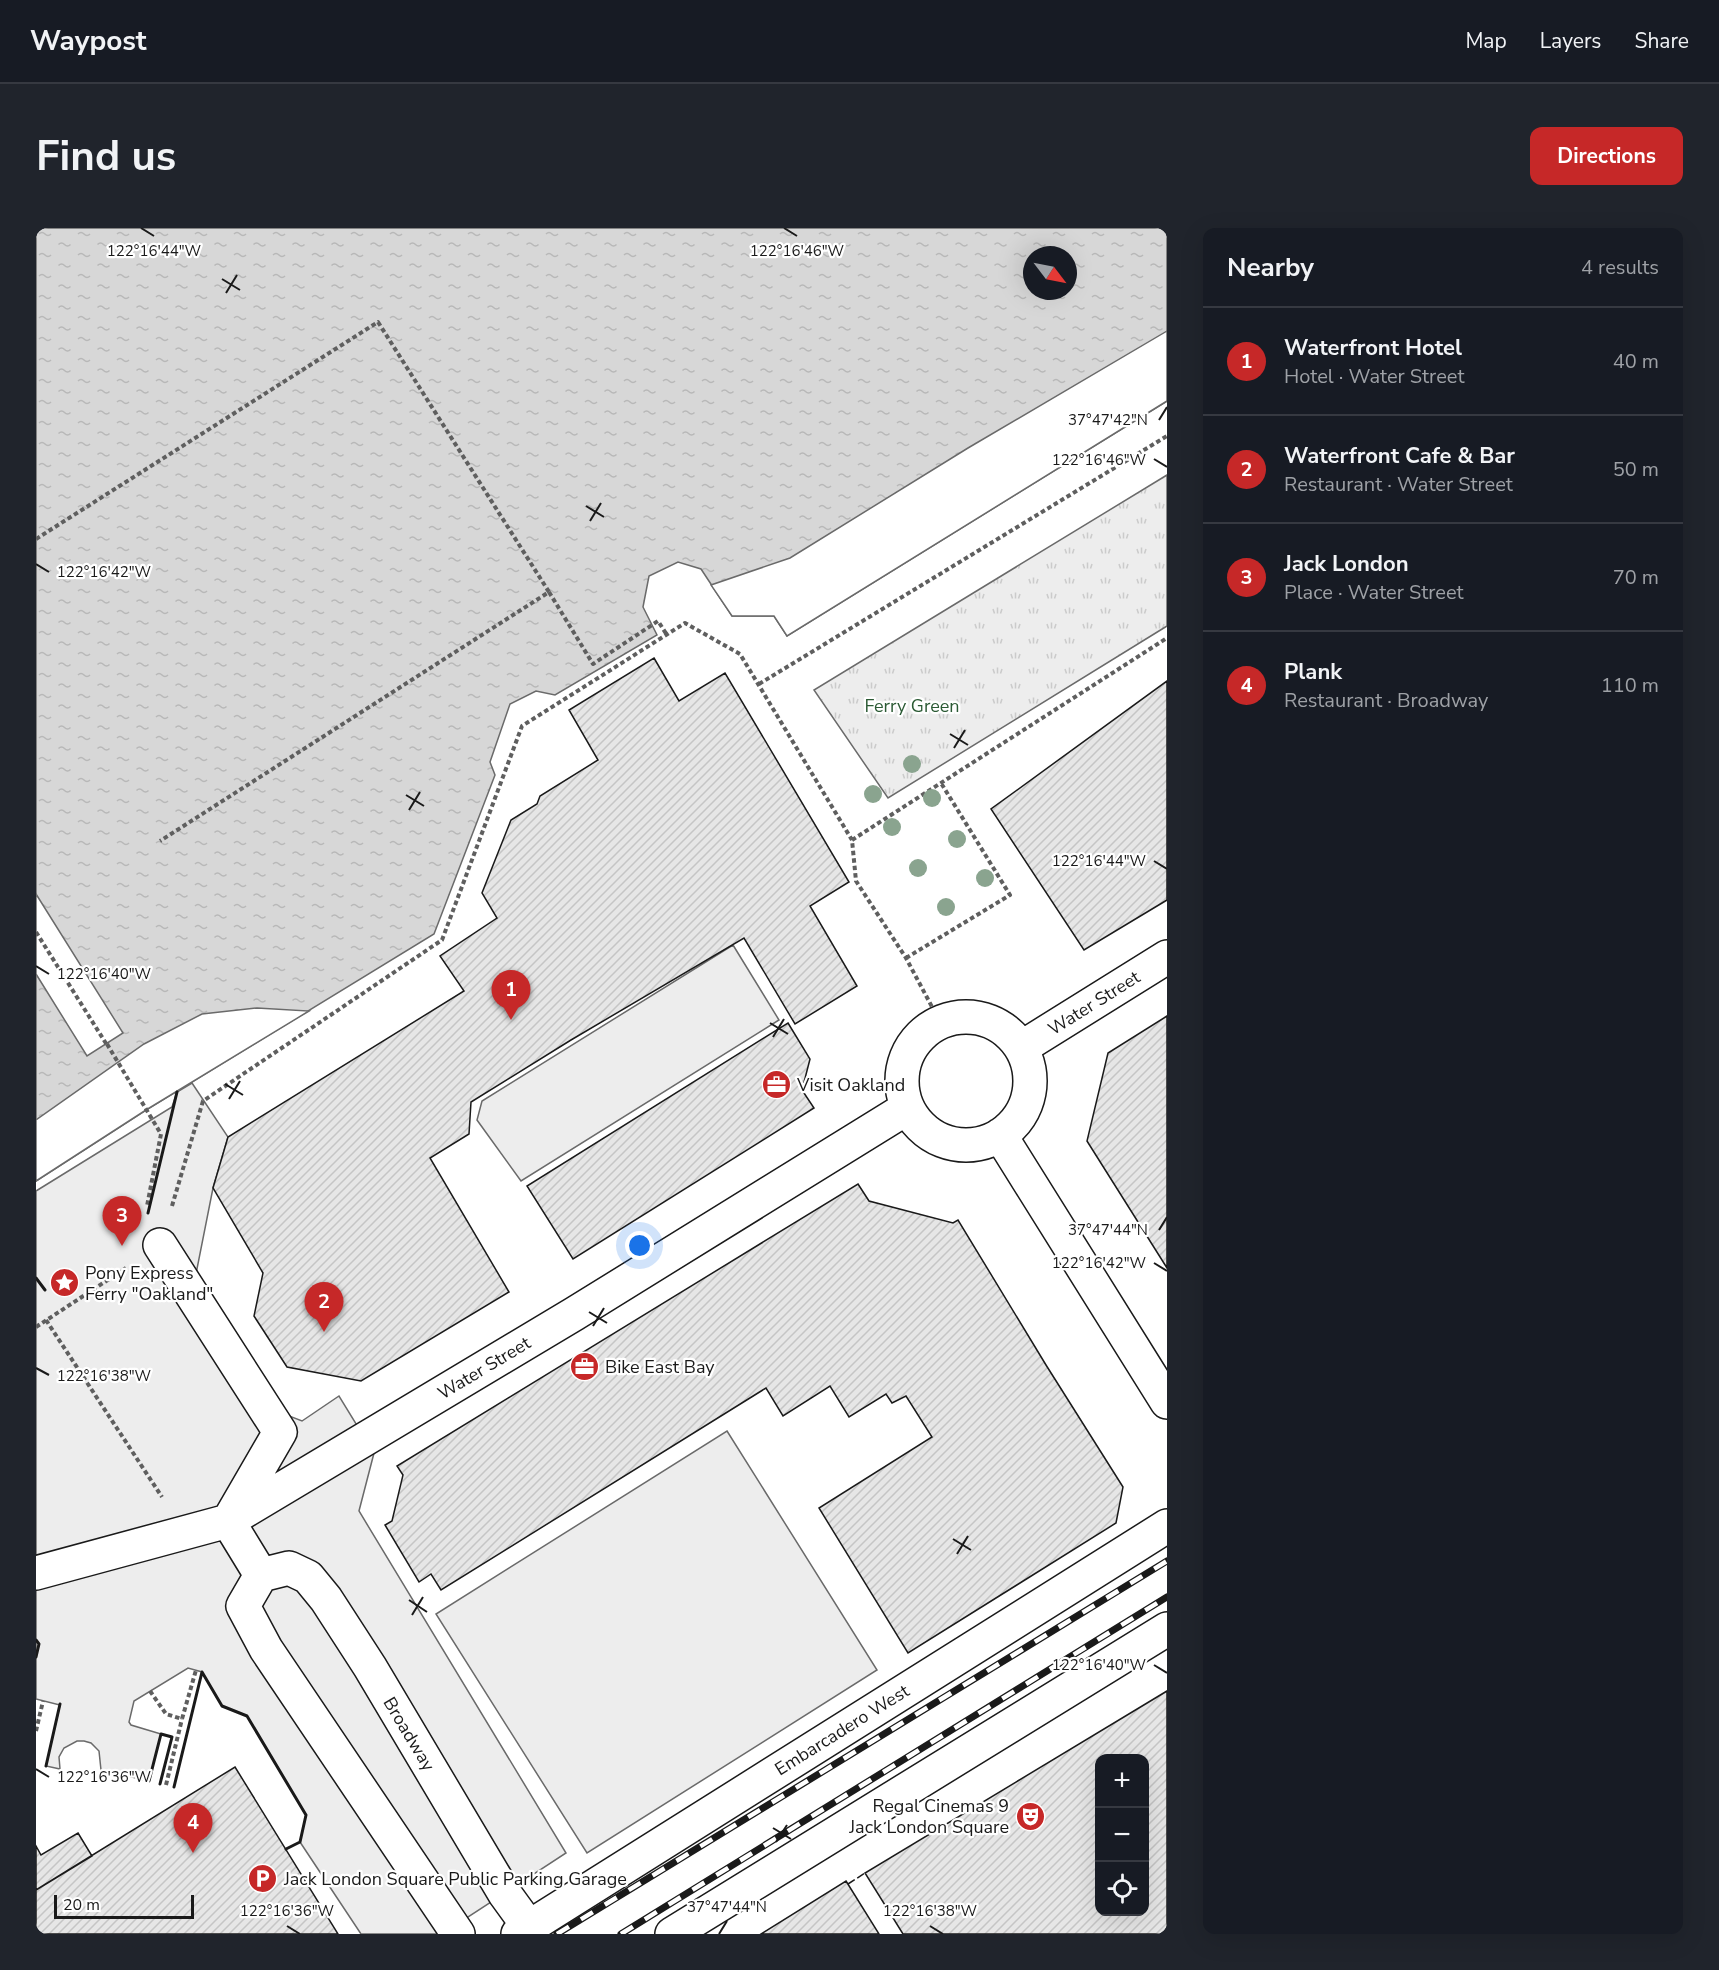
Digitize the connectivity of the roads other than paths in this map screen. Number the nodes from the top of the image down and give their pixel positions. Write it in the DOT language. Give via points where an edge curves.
graph roads {
  1 [pos="1167,957"];
  2 [pos="1021,1048"];
  3 [pos="908,1108"];
  4 [pos="1000,1135"];
  5 [pos="160,1245"];
  6 [pos="1167,1402"];
  7 [pos="228,1521"];
  8 [pos="1167,1526"];
  9 [pos="36,1573"];
  10 [pos="261,1575"];
  11 [pos="1167,1629"];
  12 [pos="527,1932"];
  13 [pos="458,1934"];
  14 [pos="672,1934"];
  1 -- 2 [label="street, Water Street"];
  2 -- 3 [label="street" via="1010,1033 976,1017 939,1022 922,1033 910,1049 902,1089"];
  2 -- 4 [label="street" via="1030,1086 1015,1123"];
  3 -- 4 [label="street" via="918,1124 948,1143 983,1143"];
  3 -- 7 [label="street, Water Street"];
  4 -- 6 [label="street"];
  5 -- 7 [label="street" via="280,1432"];
  7 -- 9 [label="street, Water Street"];
  7 -- 10 [label="street"];
  8 -- 12 [label="street, Embarcadero West"];
  10 -- 12 [label="street, Broadway" via="289,1568 308,1577 326,1599"];
  10 -- 13 [label="street" via="243,1606 266,1649"];
  11 -- 14 [label="street"];
}
